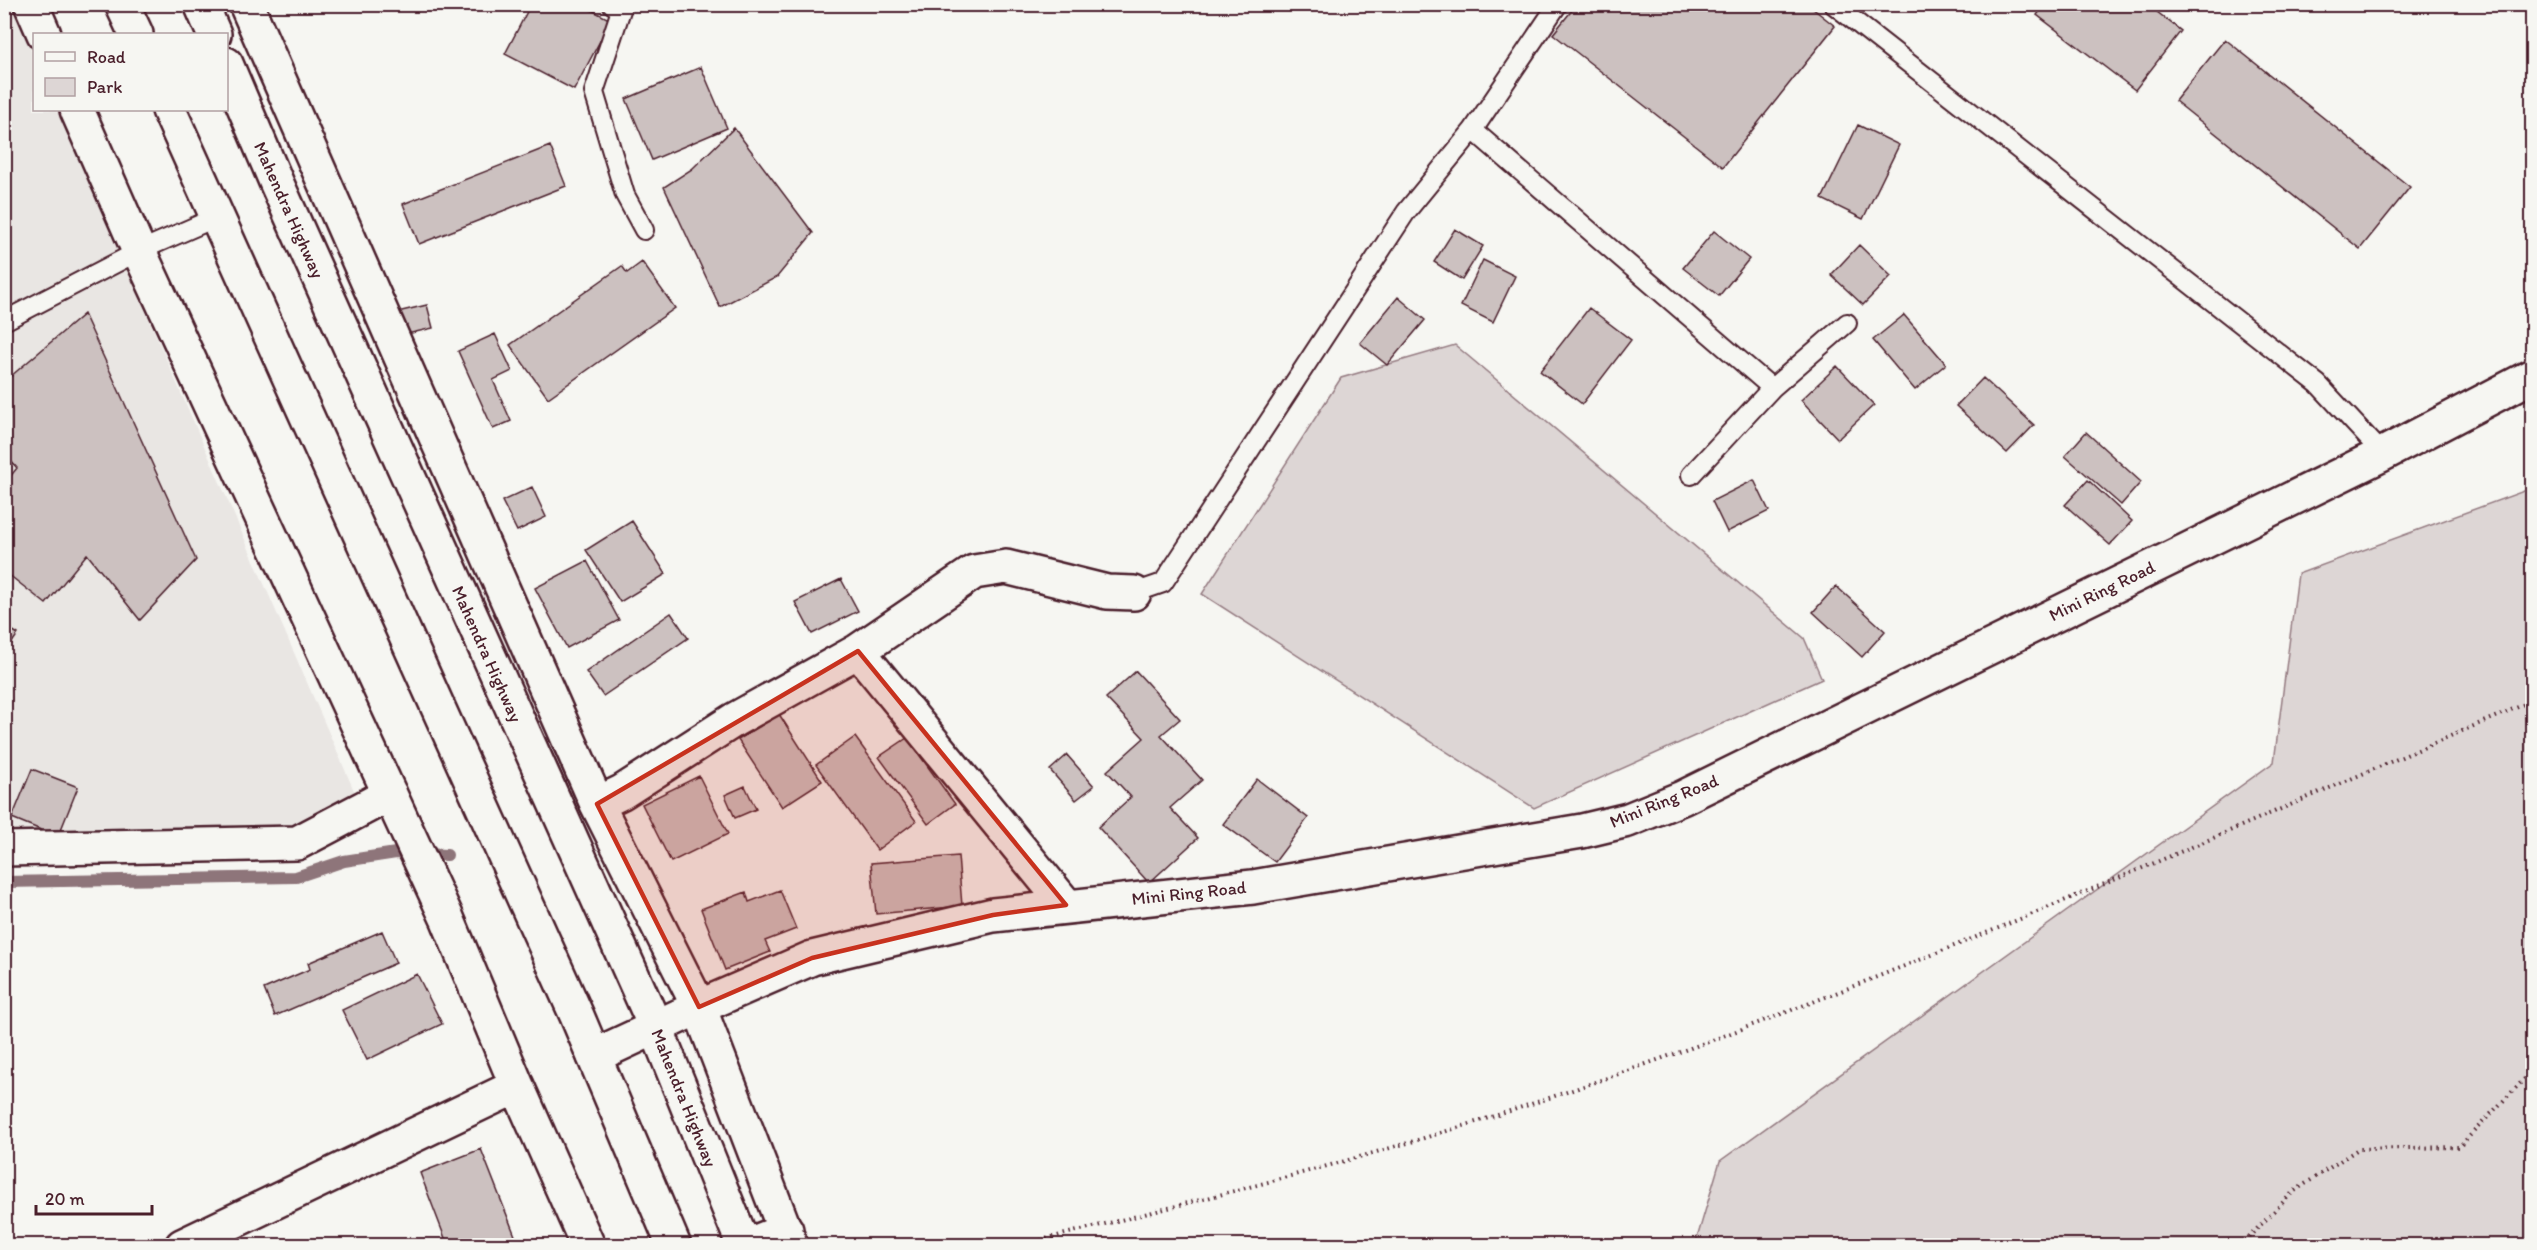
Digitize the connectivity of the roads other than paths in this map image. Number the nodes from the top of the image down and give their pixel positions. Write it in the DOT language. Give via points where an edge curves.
graph roads {
  1 [pos="31,4"];
  2 [pos="122,4"];
  3 [pos="201,4"];
  4 [pos="246,4"];
  5 [pos="612,4"];
  6 [pos="1558,4"];
  7 [pos="1833,4"];
  8 [pos="44,33"];
  9 [pos="135,33"];
  10 [pos="214,33"];
  11 [pos="228,69"];
  12 [pos="77,111"];
  13 [pos="169,111"];
  14 [pos="1473,130"];
  15 [pos="216,217"];
  16 [pos="644,230"];
  17 [pos="140,251"];
  18 [pos="4,321"];
  19 [pos="1847,323"];
  20 [pos="2532,376"];
  21 [pos="1772,388"];
  22 [pos="2383,454"];
  23 [pos="1691,475"];
  24 [pos="1134,593"];
  25 [pos="858,651"];
  26 [pos="392,800"];
  27 [pos="597,804"];
  28 [pos="4,849"];
  29 [pos="1066,905"];
  30 [pos="699,1007"];
  31 [pos="656,1028"];
  32 [pos="594,1056"];
  33 [pos="517,1086"];
  34 [pos="788,1238"];
  35 [pos="182,1245"];
  36 [pos="588,1245"];
  37 [pos="674,1245"];
  38 [pos="745,1245"];
  1 -- 8 [label="main road"];
  2 -- 9 [label="main road"];
  3 -- 10 [label="main road"];
  4 -- 27 [label="main road"];
  5 -- 16 [label="lane" via="621,10 594,92 625,195"];
  6 -- 14 [label="lane"];
  7 -- 22 [label="lane" via="2318,384"];
  11 -- 31 [label="main road, Mahendra Highway"];
  12 -- 17 [label="main road"];
  13 -- 15 [label="main road"];
  14 -- 21 [label="lane"];
  14 -- 24 [label="lane" via="1406,212 1163,583"];
  15 -- 17 [label="lane"];
  15 -- 32 [label="main road"];
  17 -- 18 [label="lane"];
  17 -- 26 [label="main road"];
  19 -- 21 [label="lane"];
  20 -- 22 [label="main road, Mini Ring Road"];
  21 -- 23 [label="lane"];
  22 -- 29 [label="main road, Mini Ring Road" via="1815,734 1628,820 1253,887"];
  24 -- 25 [label="main road" via="1107,592 1006,567 974,572"];
  25 -- 27 [label="main road" via="734,720"];
  25 -- 29 [label="main road"];
  26 -- 28 [label="main road" via="297,843"];
  26 -- 33 [label="main road" via="447,918"];
  27 -- 30 [label="main road"];
  29 -- 30 [label="main road, Mini Ring Road" via="993,915 812,958"];
  30 -- 31 [label="main road, Mini Ring Road"];
  30 -- 34 [label="main road"];
  31 -- 32 [label="main road, Mini Ring Road"];
  31 -- 38 [label="main road, Mahendra Highway"];
  32 -- 37 [label="main road"];
  33 -- 35 [label="main road"];
  33 -- 36 [label="main road"];
  34 -- 38 [label="main road"];
}
